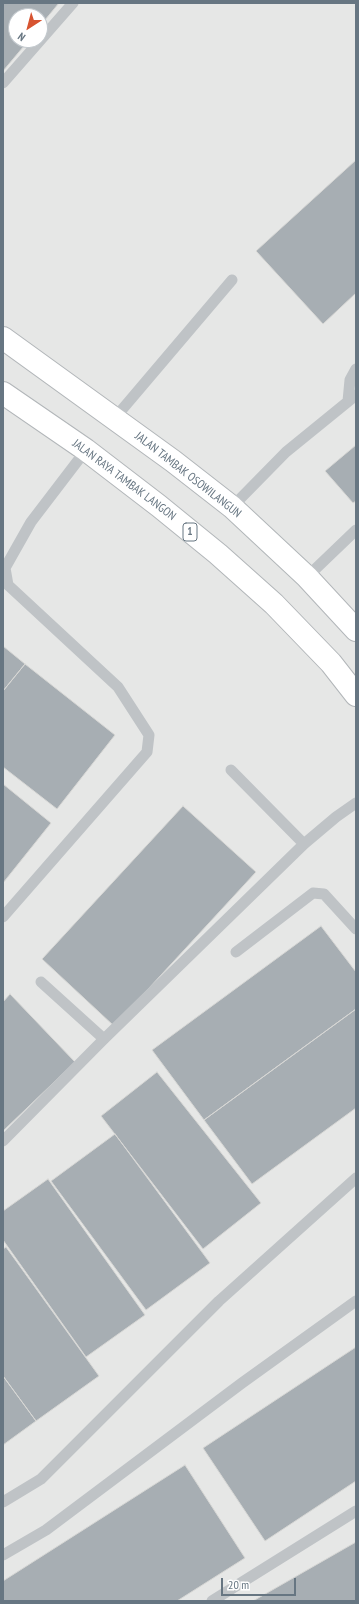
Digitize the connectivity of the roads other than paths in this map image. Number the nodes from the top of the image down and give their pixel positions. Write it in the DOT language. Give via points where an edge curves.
graph roads {
  1 [pos="73,3"];
  2 [pos="3,83"];
  3 [pos="232,280"];
  4 [pos="3,338"];
  5 [pos="356,369"];
  6 [pos="352,398"];
  7 [pos="5,399"];
  8 [pos="114,419"];
  9 [pos="86,450"];
  10 [pos="232,507"];
  11 [pos="356,530"];
  12 [pos="307,577"];
  13 [pos="356,630"];
  14 [pos="356,695"];
  15 [pos="231,770"];
  16 [pos="356,803"];
  17 [pos="304,844"];
  18 [pos="3,917"];
  19 [pos="356,929"];
  20 [pos="236,952"];
  21 [pos="41,982"];
  22 [pos="104,1039"];
  23 [pos="3,1141"];
  24 [pos="356,1178"];
  25 [pos="356,1301"];
  26 [pos="3,1502"];
  27 [pos="356,1511"];
  28 [pos="3,1555"];
  29 [pos="212,1601"];
  1 -- 2 [label="lane"];
  3 -- 8 [label="lane"];
  4 -- 8 [label="highway, JALAN TAMBAK OSOWILANGUN"];
  5 -- 6 [label="lane" via="350,380"];
  6 -- 10 [label="lane" via="286,452"];
  7 -- 9 [label="highway, JALAN RAYA TAMBAK LANGON / 1"];
  8 -- 10 [label="highway, JALAN TAMBAK OSOWILANGUN"];
  9 -- 14 [label="highway, JALAN RAYA TAMBAK LANGON / 1" via="165,511 274,604 331,663"];
  9 -- 18 [label="lane" via="30,522 5,568 8,585 118,687 150,735 146,752"];
  10 -- 12 [label="highway, JALAN TAMBAK OSOWILANGUN"];
  11 -- 12 [label="lane"];
  12 -- 13 [label="highway, JALAN TAMBAK OSOWILANGUN"];
  15 -- 17 [label="lane"];
  16 -- 17 [label="lane" via="336,816"];
  17 -- 22 [label="lane"];
  19 -- 20 [label="lane" via="324,894 313,893"];
  21 -- 22 [label="lane"];
  22 -- 23 [label="lane"];
  24 -- 26 [label="lane" via="219,1301 41,1479"];
  25 -- 28 [label="lane" via="46,1530"];
  27 -- 29 [label="lane"];
}
